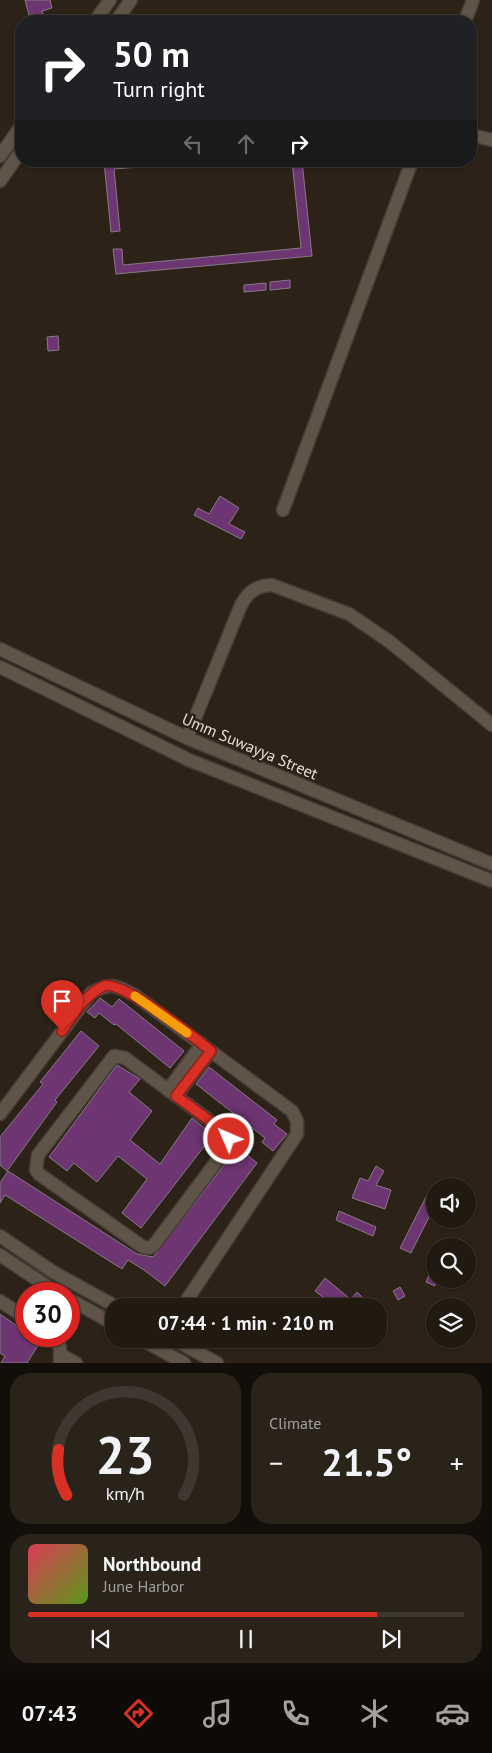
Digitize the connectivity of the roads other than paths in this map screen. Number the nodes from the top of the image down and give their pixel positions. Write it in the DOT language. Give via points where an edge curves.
graph roads {
  1 [pos="110,0"];
  2 [pos="131,0"];
  3 [pos="473,0"];
  4 [pos="99,15"];
  5 [pos="120,15"];
  6 [pos="467,15"];
  7 [pos="15,135"];
  8 [pos="477,136"];
  9 [pos="492,140"];
  10 [pos="0,156"];
  11 [pos="15,160"];
  12 [pos="410,167"];
  13 [pos="0,181"];
  14 [pos="283,510"];
  15 [pos="0,649"];
  16 [pos="0,667"];
  17 [pos="492,725"];
  18 [pos="187,738"];
  19 [pos="492,864"];
  20 [pos="492,881"];
  21 [pos="207,1048"];
  22 [pos="172,1093"];
  23 [pos="0,1114"];
  24 [pos="0,1236"];
  25 [pos="0,1255"];
  26 [pos="41,1282"];
  27 [pos="188,1298"];
  28 [pos="105,1301"];
  29 [pos="0,1302"];
  30 [pos="80,1305"];
  31 [pos="15,1311"];
  32 [pos="105,1319"];
  33 [pos="156,1348"];
  34 [pos="194,1348"];
  35 [pos="60,1355"];
  36 [pos="76,1363"];
  37 [pos="184,1363"];
  38 [pos="216,1363"];
  1 -- 4 [label="street"];
  2 -- 5 [label="street"];
  3 -- 6 [label="street"];
  7 -- 10 [label="street"];
  8 -- 9 [label="street"];
  11 -- 13 [label="street"];
  12 -- 14 [label="street"];
  15 -- 18 [label="street, Umm Suwayya Street"];
  16 -- 20 [label="street, Umm Suwayya Street" via="189,760"];
  17 -- 18 [label="street" via="390,642 350,614 272,586 260,586 251,591 241,605"];
  18 -- 19 [label="street, Umm Suwayya Street"];
  21 -- 22 [label="street"];
  21 -- 23 [label="street" via="136,996 106,985 91,993"];
  21 -- 27 [label="street" via="292,1111 297,1122 297,1134"];
  22 -- 22 [label="street" via="124,1058 114,1056 36,1160 39,1174 146,1248 154,1245 229,1143 225,1132"];
  24 -- 28 [label="street" via="53,1272"];
  25 -- 26 [label="street"];
  29 -- 31 [label="street"];
  30 -- 32 [label="street"];
  33 -- 37 [label="street"];
  34 -- 38 [label="street"];
  35 -- 36 [label="street"];
}
